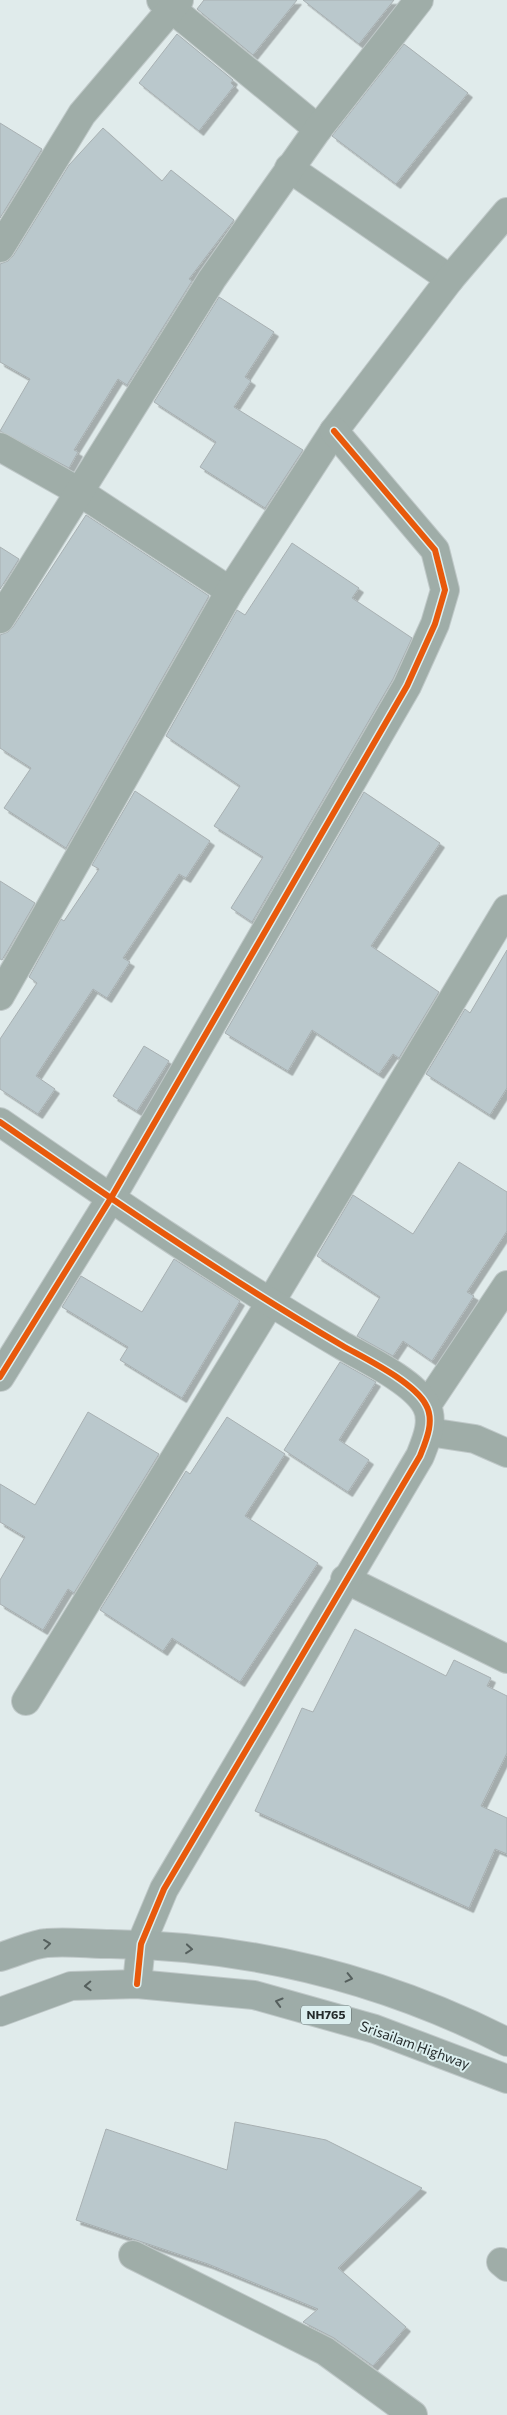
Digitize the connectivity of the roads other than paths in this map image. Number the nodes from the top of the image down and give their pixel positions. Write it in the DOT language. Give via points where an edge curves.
graph roads {
  1 [pos="419,0"];
  2 [pos="171,3"];
  3 [pos="318,129"];
  4 [pos="289,168"];
  5 [pos="507,212"];
  6 [pos="0,248"];
  7 [pos="450,279"];
  8 [pos="334,432"];
  9 [pos="0,447"];
  10 [pos="78,491"];
  11 [pos="230,591"];
  12 [pos="0,619"];
  13 [pos="507,908"];
  14 [pos="0,996"];
  15 [pos="0,1122"];
  16 [pos="111,1198"];
  17 [pos="507,1285"];
  18 [pos="270,1303"];
  19 [pos="0,1377"];
  20 [pos="428,1418"];
  21 [pos="507,1453"];
  22 [pos="345,1579"];
  23 [pos="507,1659"];
  24 [pos="26,1701"];
  25 [pos="141,1944"];
  26 [pos="0,1958"];
  27 [pos="137,1984"];
  28 [pos="0,2012"];
  29 [pos="507,2042"];
  30 [pos="507,2079"];
  31 [pos="133,2255"];
  32 [pos="412,2415"];
  1 -- 3 [label="street"];
  2 -- 3 [label="street"];
  2 -- 6 [label="street" via="82,114"];
  3 -- 4 [label="street"];
  4 -- 7 [label="street"];
  4 -- 10 [label="street" via="212,279"];
  5 -- 7 [label="street"];
  7 -- 8 [label="street"];
  8 -- 11 [label="street"];
  8 -- 16 [label="street" via="435,550 444,590 435,624 407,686"];
  9 -- 10 [label="street"];
  10 -- 11 [label="street"];
  10 -- 12 [label="street"];
  11 -- 14 [label="street"];
  13 -- 18 [label="street"];
  15 -- 16 [label="street"];
  16 -- 18 [label="street"];
  16 -- 19 [label="street"];
  17 -- 20 [label="street"];
  18 -- 20 [label="street" via="406,1383"];
  18 -- 24 [label="street"];
  20 -- 21 [label="street"];
  20 -- 22 [label="street" via="420,1456"];
  22 -- 23 [label="street"];
  22 -- 25 [label="street" via="164,1889"];
  26 -- 25 [label="highway, one-way" via="46,1943"];
  25 -- 27 [label="street"];
  25 -- 29 [label="highway, one-way" via="246,1954 356,1979 470,2023"];
  27 -- 28 [label="highway, Srisailam Highway / NH765, one-way" via="71,1986"];
  30 -- 27 [label="highway, Srisailam Highway / NH765, one-way" via="375,2029 254,1995"];
  31 -- 32 [label="street" via="325,2351"];
}
